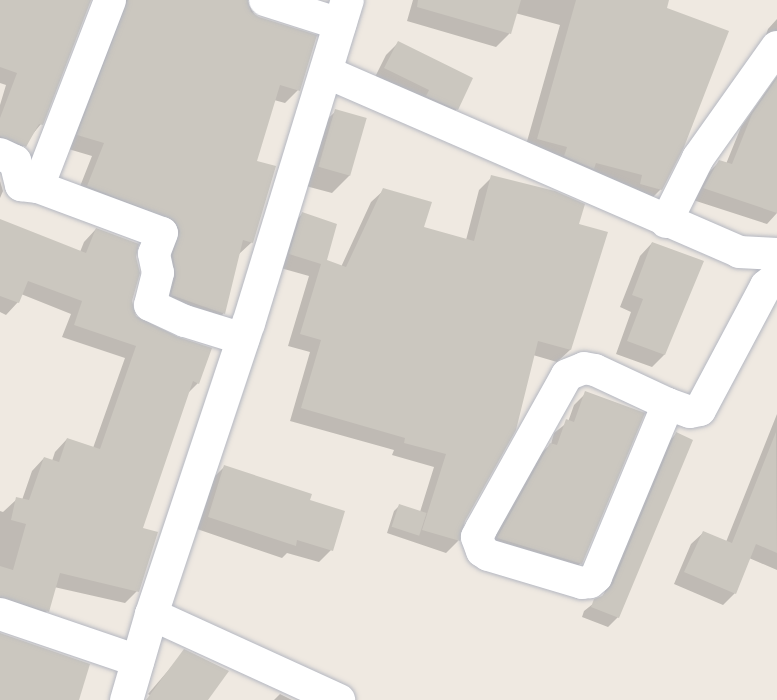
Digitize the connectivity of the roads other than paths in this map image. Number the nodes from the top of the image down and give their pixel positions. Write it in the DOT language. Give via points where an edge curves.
graph roads {
  1 [pos="110,0"];
  2 [pos="265,0"];
  3 [pos="344,12"];
  4 [pos="777,47"];
  5 [pos="326,72"];
  6 [pos="0,154"];
  7 [pos="38,187"];
  8 [pos="666,222"];
  9 [pos="739,252"];
  10 [pos="777,254"];
  11 [pos="771,281"];
  12 [pos="243,339"];
  13 [pos="668,404"];
  14 [pos="0,614"];
  15 [pos="151,614"];
  16 [pos="138,661"];
  17 [pos="126,700"];
  18 [pos="339,700"];
  1 -- 7 [label="street"];
  2 -- 3 [label="street"];
  3 -- 5 [label="street"];
  4 -- 8 [label="street" via="698,158"];
  5 -- 8 [label="street"];
  5 -- 12 [label="street"];
  6 -- 7 [label="street" via="15,161 21,185"];
  7 -- 12 [label="street" via="162,233 154,254 158,273 150,305 185,321"];
  8 -- 9 [label="street"];
  9 -- 10 [label="street"];
  9 -- 11 [label="street"];
  11 -- 13 [label="street" via="705,405 695,412"];
  12 -- 15 [label="street"];
  13 -- 13 [label="street" via="596,577 590,582 582,583 482,551 477,537 567,375 584,368 595,370"];
  14 -- 16 [label="street"];
  15 -- 16 [label="street"];
  15 -- 18 [label="street"];
  16 -- 17 [label="street"];
}
